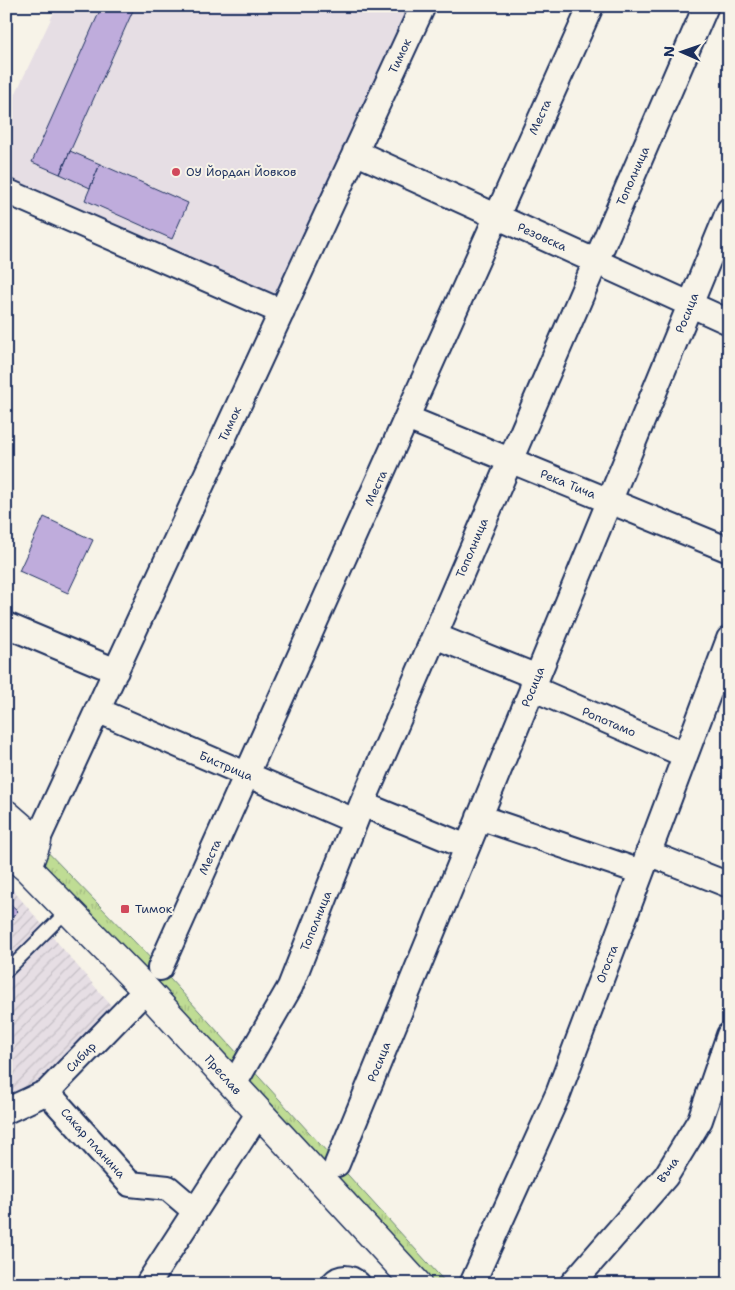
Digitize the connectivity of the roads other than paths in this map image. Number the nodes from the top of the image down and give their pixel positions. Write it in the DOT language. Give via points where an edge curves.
graph roads {
  1 [pos="423,6"];
  2 [pos="591,6"];
  3 [pos="706,6"];
  4 [pos="355,152"];
  5 [pos="6,191"];
  6 [pos="729,210"];
  7 [pos="496,216"];
  8 [pos="595,261"];
  9 [pos="690,304"];
  10 [pos="282,312"];
  11 [pos="729,322"];
  12 [pos="407,418"];
  13 [pos="510,460"];
  14 [pos="609,501"];
  15 [pos="729,550"];
  16 [pos="6,626"];
  17 [pos="435,636"];
  18 [pos="729,639"];
  19 [pos="116,671"];
  20 [pos="535,683"];
  21 [pos="98,710"];
  22 [pos="685,755"];
  23 [pos="247,775"];
  24 [pos="359,812"];
  25 [pos="6,814"];
  26 [pos="479,817"];
  27 [pos="37,841"];
  28 [pos="467,847"];
  29 [pos="6,850"];
  30 [pos="645,863"];
  31 [pos="27,868"];
  32 [pos="729,884"];
  33 [pos="68,910"];
  34 [pos="6,972"];
  35 [pos="153,979"];
  36 [pos="729,1035"];
  37 [pos="232,1086"];
  38 [pos="47,1092"];
  39 [pos="6,1111"];
  40 [pos="258,1114"];
  41 [pos="337,1164"];
  42 [pos="195,1211"];
  43 [pos="148,1282"];
  44 [pos="333,1284"];
  45 [pos="358,1284"];
  46 [pos="416,1284"];
  47 [pos="472,1284"];
  48 [pos="572,1284"];
  1 -- 4 [label="street, Тимок"];
  2 -- 7 [label="street, Места"];
  3 -- 8 [label="street, Тополница"];
  4 -- 7 [label="street, Резовска"];
  4 -- 10 [label="street, Тимок"];
  5 -- 10 [label="street"];
  6 -- 9 [label="street, Росица"];
  7 -- 8 [label="street, Резовска"];
  7 -- 12 [label="street, Места"];
  8 -- 9 [label="street, Резовска"];
  8 -- 13 [label="street, Тополница"];
  9 -- 11 [label="street, Резовска"];
  9 -- 14 [label="street, Росица"];
  10 -- 19 [label="street, Тимок"];
  12 -- 13 [label="street, Река Тича"];
  12 -- 23 [label="street, Места"];
  13 -- 14 [label="street, Река Тича"];
  13 -- 17 [label="street, Тополница"];
  14 -- 15 [label="street, Река Тича"];
  14 -- 20 [label="street, Росица"];
  16 -- 19 [label="street"];
  17 -- 20 [label="street, Ропотамо"];
  17 -- 24 [label="street, Тополница"];
  18 -- 22 [label="street, Огоста"];
  19 -- 21 [label="street, Тимок"];
  20 -- 22 [label="street, Ропотамо"];
  20 -- 26 [label="street, Росица"];
  21 -- 23 [label="street, Бистрица"];
  21 -- 27 [label="street, Тимок"];
  22 -- 30 [label="street, Огоста"];
  23 -- 24 [label="street, Бистрица"];
  23 -- 35 [label="street, Места"];
  24 -- 28 [label="street, Бистрица"];
  24 -- 37 [label="street, Тополница" via="290,987"];
  25 -- 27 [label="main road"];
  26 -- 28 [label="street, Росица"];
  26 -- 30 [label="street"];
  27 -- 31 [label="main road"];
  28 -- 41 [label="street, Росица"];
  29 -- 31 [label="main road, Преслав"];
  30 -- 32 [label="street"];
  30 -- 47 [label="street, Огоста" via="558,1094"];
  31 -- 33 [label="main road, Преслав"];
  33 -- 34 [label="lane"];
  33 -- 35 [label="main road, Преслав"];
  35 -- 37 [label="main road, Преслав"];
  35 -- 38 [label="street, Сибир"];
  36 -- 48 [label="street, Въча" via="700,1120 666,1176"];
  37 -- 40 [label="main road, Преслав"];
  38 -- 39 [label="street, Сибир"];
  38 -- 42 [label="street, Сакар планина" via="130,1184 168,1188"];
  40 -- 42 [label="street"];
  40 -- 46 [label="main road, Преслав"];
  42 -- 43 [label="street"];
  44 -- 45 [label="street" via="345,1278"];
}
